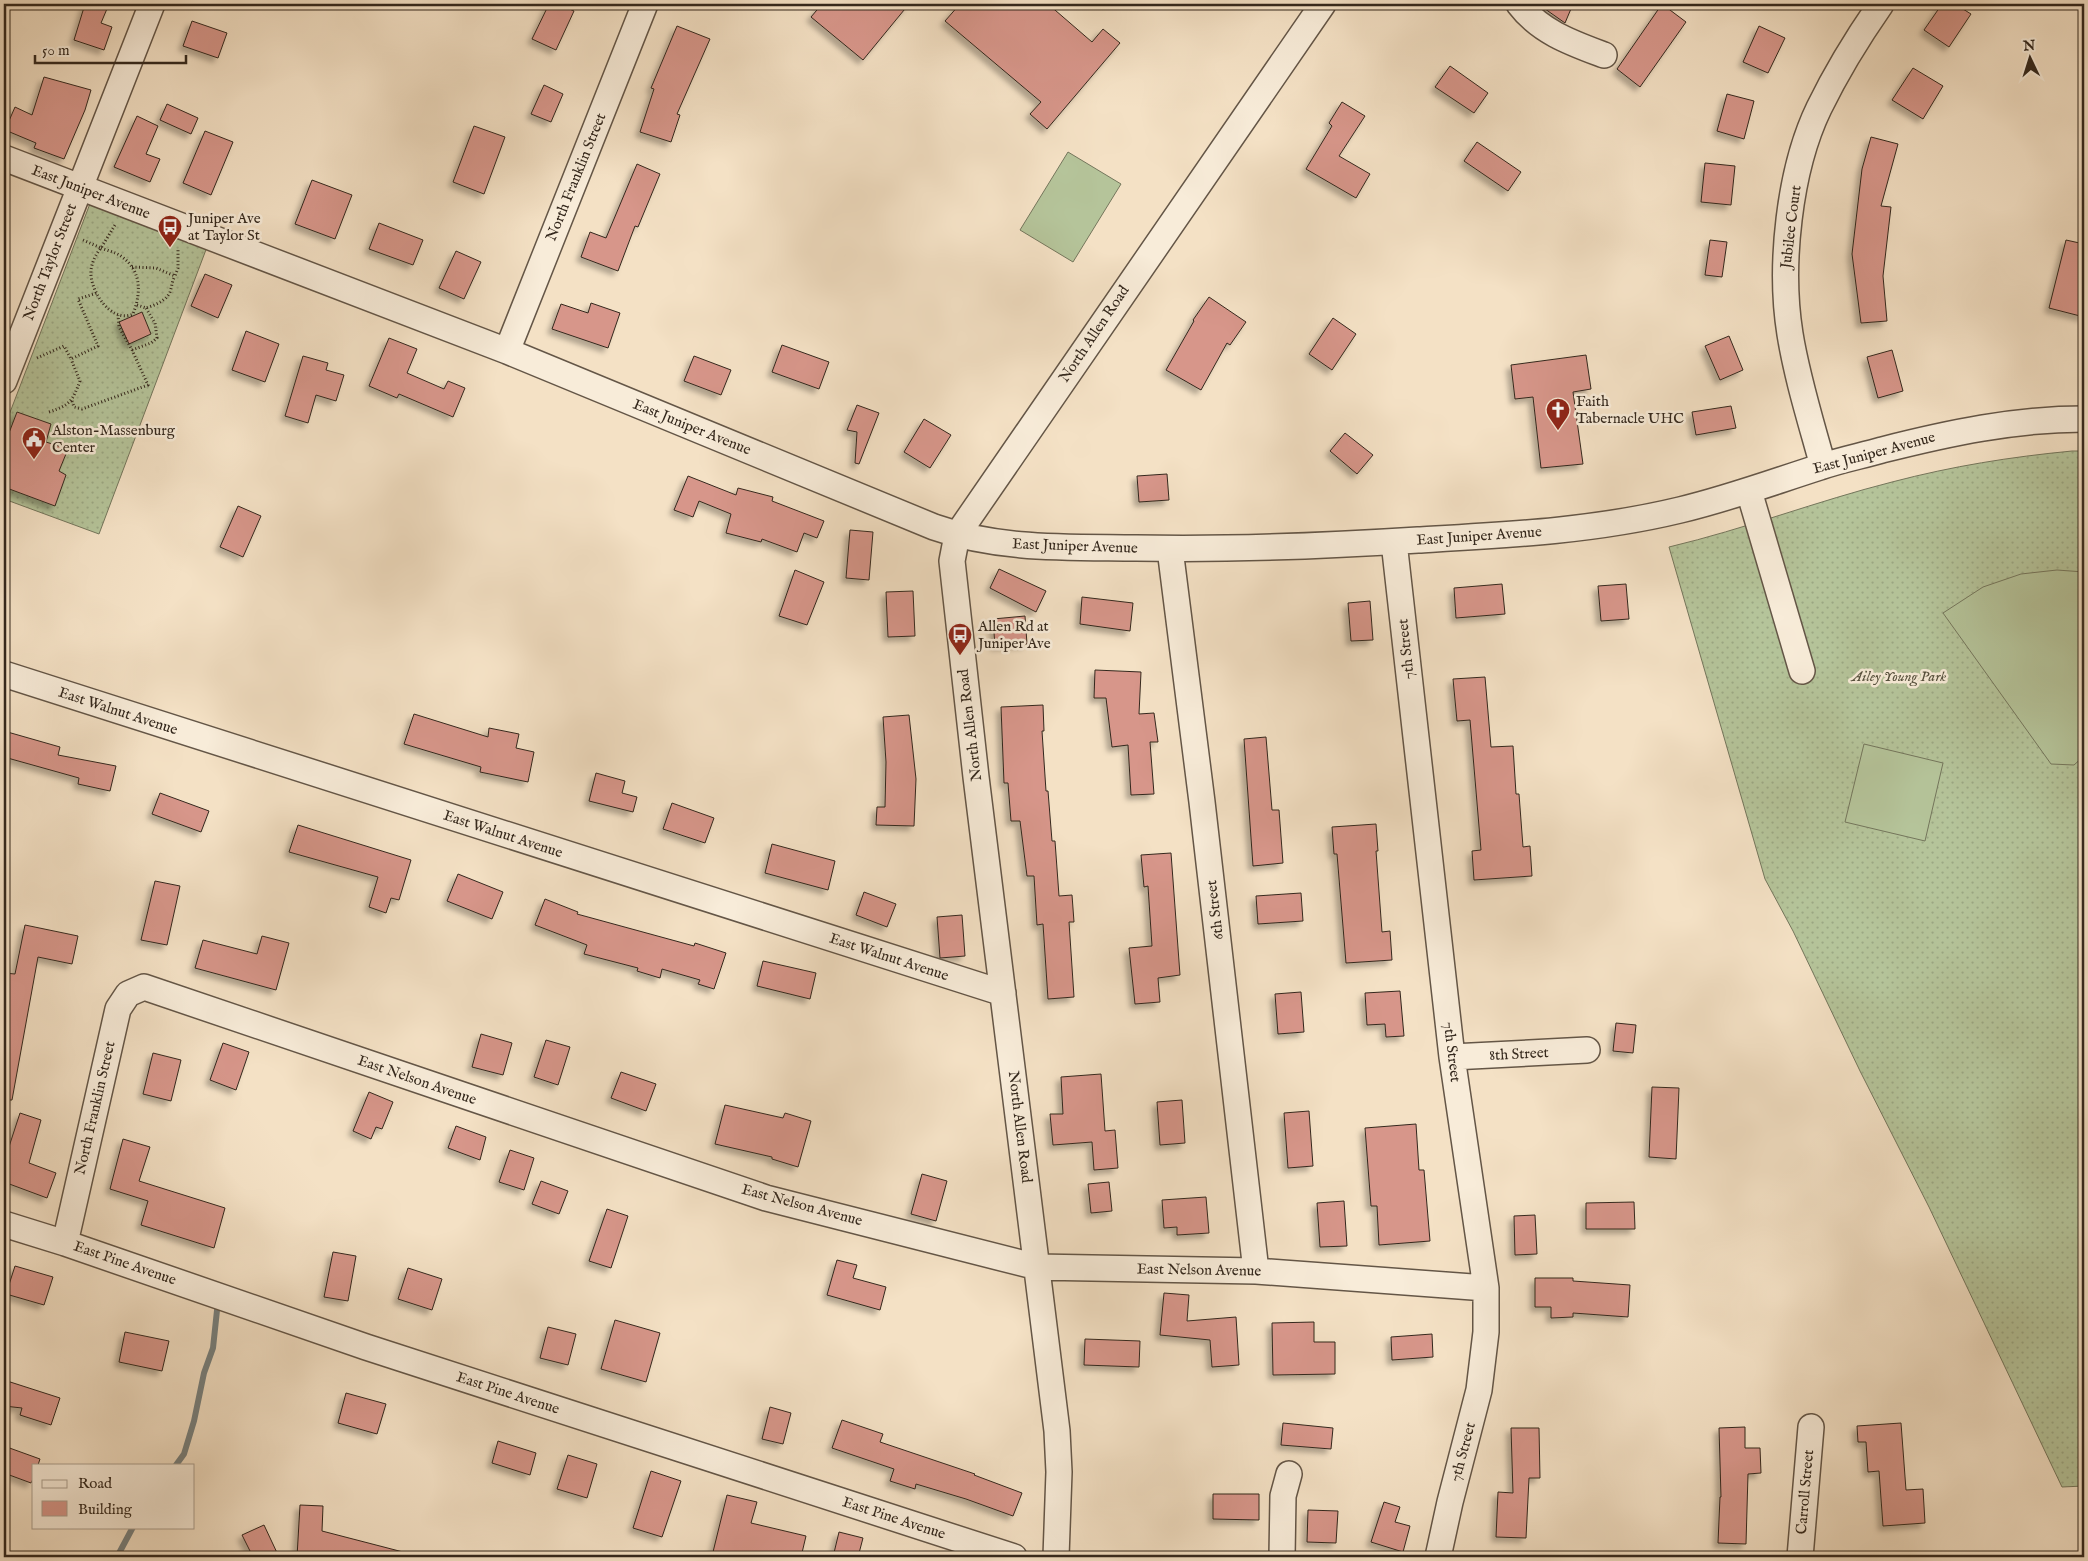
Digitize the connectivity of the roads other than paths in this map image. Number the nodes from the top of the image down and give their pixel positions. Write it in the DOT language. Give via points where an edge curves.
graph roads {
  1 [pos="152,4"];
  2 [pos="644,4"];
  3 [pos="1323,4"];
  4 [pos="1519,4"];
  5 [pos="1881,4"];
  6 [pos="1604,55"];
  7 [pos="4,158"];
  8 [pos="79,188"];
  9 [pos="507,350"];
  10 [pos="4,381"];
  11 [pos="2084,419"];
  12 [pos="1823,466"];
  13 [pos="1749,491"];
  14 [pos="957,535"];
  15 [pos="1394,542"];
  16 [pos="1170,549"];
  17 [pos="1802,671"];
  18 [pos="4,674"];
  19 [pos="144,987"];
  20 [pos="1004,994"];
  21 [pos="1587,1050"];
  22 [pos="1452,1057"];
  23 [pos="4,1224"];
  24 [pos="64,1243"];
  25 [pos="1037,1267"];
  26 [pos="1256,1271"];
  27 [pos="1486,1288"];
  28 [pos="1811,1427"];
  29 [pos="1289,1474"];
  30 [pos="1014,1557"];
  31 [pos="1056,1557"];
  32 [pos="1282,1557"];
  33 [pos="1438,1557"];
  34 [pos="1800,1557"];
  1 -- 8 [label="street, North Taylor Street"];
  2 -- 9 [label="street, North Franklin Street"];
  3 -- 14 [label="street, North Allen Road"];
  4 -- 6 [label="street" via="1535,21 1560,38"];
  5 -- 12 [label="street, Jubilee Court" via="1849,51 1818,109 1805,146 1788,227 1785,272 1789,332"];
  7 -- 8 [label="street, East Juniper Avenue"];
  8 -- 9 [label="street, East Juniper Avenue"];
  8 -- 10 [label="street, North Taylor Street"];
  9 -- 14 [label="street, East Juniper Avenue"];
  11 -- 12 [label="street, East Juniper Avenue" via="1986,426"];
  12 -- 13 [label="street, East Juniper Avenue"];
  13 -- 15 [label="street, East Juniper Avenue" via="1608,526"];
  13 -- 17 [label="street"];
  14 -- 16 [label="street, East Juniper Avenue" via="1016,546"];
  14 -- 20 [label="street, North Allen Road" via="952,561"];
  15 -- 16 [label="street, East Juniper Avenue"];
  15 -- 22 [label="street, 7th Street"];
  16 -- 26 [label="street, 6th Street"];
  18 -- 20 [label="street, East Walnut Avenue"];
  19 -- 24 [label="street, North Franklin Street" via="128,994 118,1009"];
  19 -- 25 [label="street, East Nelson Avenue" via="766,1198"];
  20 -- 25 [label="street, North Allen Road"];
  21 -- 22 [label="street, 8th Street"];
  22 -- 27 [label="street, 7th Street"];
  23 -- 24 [label="street, East Pine Avenue"];
  24 -- 30 [label="street, East Pine Avenue" via="366,1347"];
  25 -- 26 [label="street, East Nelson Avenue"];
  25 -- 31 [label="street, North Allen Road" via="1057,1431"];
  26 -- 27 [label="street, East Nelson Avenue"];
  27 -- 33 [label="street, 7th Street" via="1486,1332 1479,1390"];
  28 -- 34 [label="street, Carroll Street"];
  29 -- 32 [label="street" via="1283,1496"];
}
